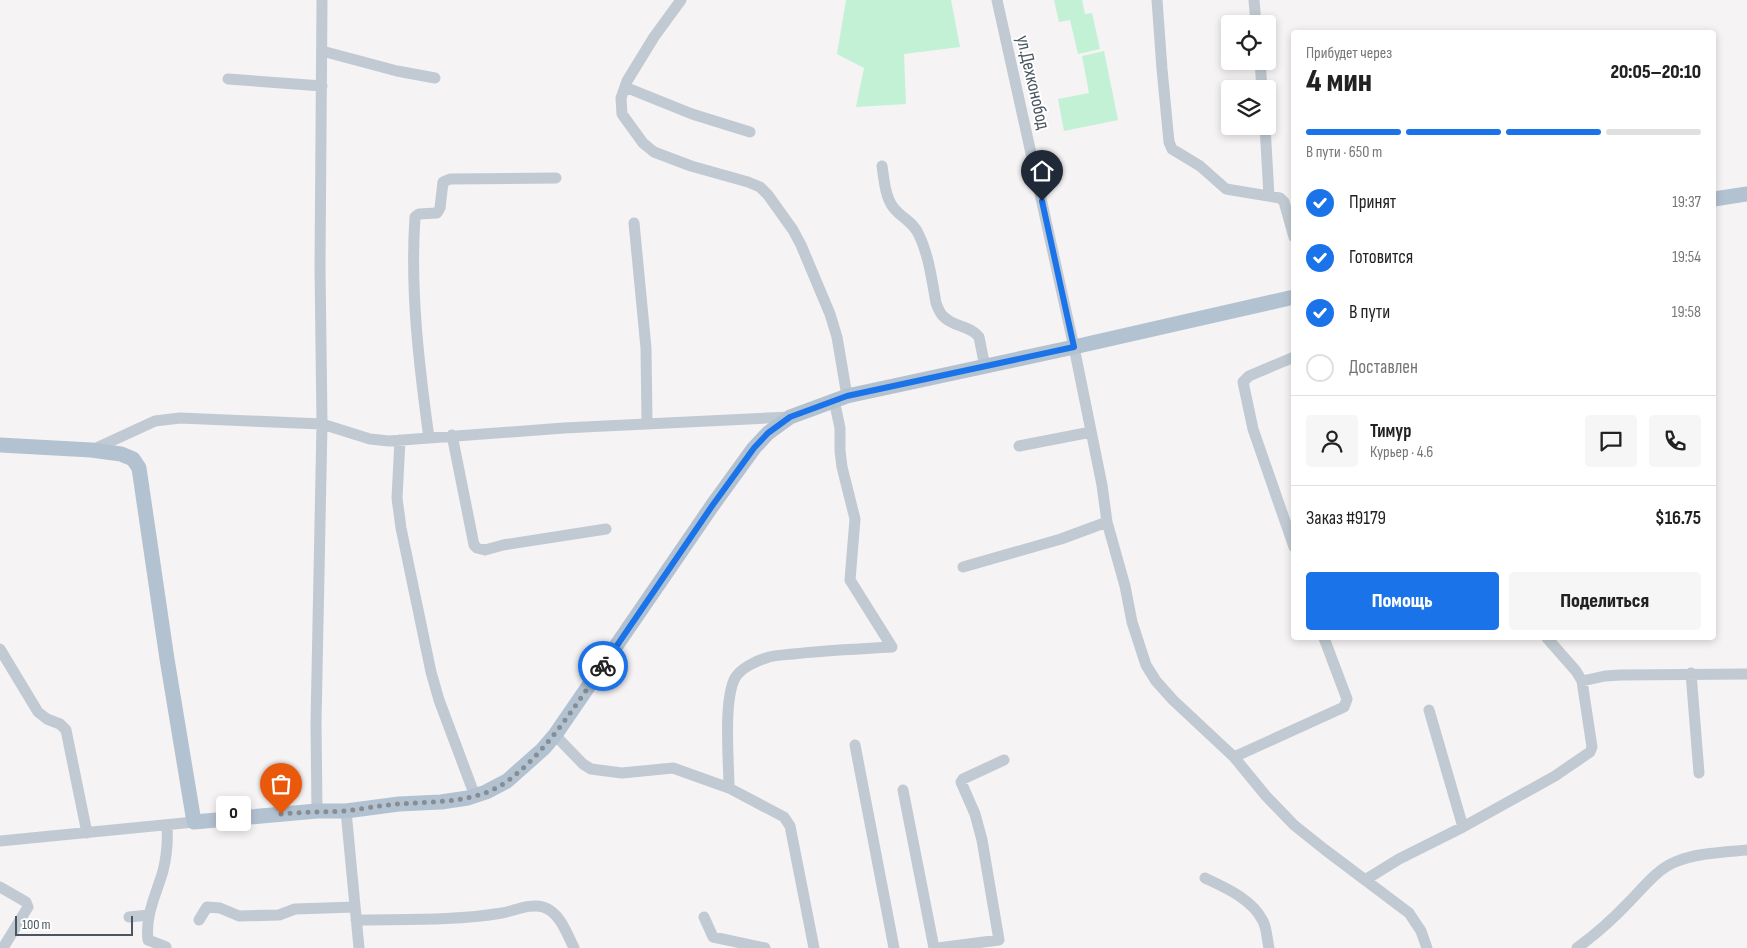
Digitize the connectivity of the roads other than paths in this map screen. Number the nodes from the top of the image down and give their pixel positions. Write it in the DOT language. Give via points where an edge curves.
graph roads {
  1 [pos="322,0"];
  2 [pos="681,0"];
  3 [pos="997,0"];
  4 [pos="1157,0"];
  5 [pos="1254,0"];
  6 [pos="1255,15"];
  7 [pos="322,51"];
  8 [pos="435,78"];
  9 [pos="228,79"];
  10 [pos="322,86"];
  11 [pos="625,87"];
  12 [pos="750,132"];
  13 [pos="1266,135"];
  14 [pos="882,166"];
  15 [pos="556,178"];
  16 [pos="1747,194"];
  17 [pos="1269,196"];
  18 [pos="1716,199"];
  19 [pos="634,223"];
  20 [pos="1291,226"];
  21 [pos="1291,298"];
  22 [pos="1074,347"];
  23 [pos="1291,358"];
  24 [pos="984,367"];
  25 [pos="841,398"];
  26 [pos="790,417"];
  27 [pos="647,423"];
  28 [pos="322,424"];
  29 [pos="1091,432"];
  30 [pos="452,435"];
  31 [pos="429,438"];
  32 [pos="400,440"];
  33 [pos="0,445"];
  34 [pos="1019,446"];
  35 [pos="91,450"];
  36 [pos="1107,522"];
  37 [pos="606,529"];
  38 [pos="1291,538"];
  39 [pos="963,567"];
  40 [pos="1325,640"];
  41 [pos="1549,640"];
  42 [pos="0,649"];
  43 [pos="1691,673"];
  44 [pos="1747,674"];
  45 [pos="1582,682"];
  46 [pos="1429,710"];
  47 [pos="554,735"];
  48 [pos="855,745"];
  49 [pos="1234,757"];
  50 [pos="1004,760"];
  51 [pos="1699,773"];
  52 [pos="729,788"];
  53 [pos="903,790"];
  54 [pos="475,796"];
  55 [pos="346,810"];
  56 [pos="317,811"];
  57 [pos="194,822"];
  58 [pos="167,824"];
  59 [pos="1463,827"];
  60 [pos="86,833"];
  61 [pos="0,841"];
  62 [pos="1747,850"];
  63 [pos="1204,878"];
  64 [pos="1365,880"];
  65 [pos="0,887"];
  66 [pos="355,907"];
  67 [pos="149,915"];
  68 [pos="129,917"];
  69 [pos="704,917"];
  70 [pos="199,920"];
  71 [pos="356,920"];
  72 [pos="146,944"];
  73 [pos="166,947"];
  74 [pos="3,948"];
  75 [pos="359,948"];
  76 [pos="574,948"];
  77 [pos="765,948"];
  78 [pos="814,948"];
  79 [pos="894,948"];
  80 [pos="934,948"];
  81 [pos="938,948"];
  82 [pos="1269,948"];
  83 [pos="1427,948"];
  84 [pos="1577,948"];
  1 -- 7 [label="street"];
  2 -- 11 [label="street" via="654,37"];
  3 -- 22 [label="street, ул.Дехконобод"];
  4 -- 17 [label="street" via="1172,149 1200,166 1230,191"];
  5 -- 6 [label="street"];
  7 -- 8 [label="street"];
  7 -- 10 [label="street"];
  9 -- 10 [label="street"];
  10 -- 28 [label="street"];
  11 -- 12 [label="street" via="692,114"];
  11 -- 25 [label="street" via="621,98 622,114 647,147 691,166 760,187 794,230 837,337"];
  13 -- 17 [label="street"];
  14 -- 24 [label="street" via="891,206 913,224 919,234 939,311 950,322 976,333"];
  15 -- 31 [label="street" via="450,179 443,182 437,213 415,217 412,252 415,300"];
  16 -- 18 [label="main road"];
  17 -- 20 [label="street" via="1284,202"];
  19 -- 27 [label="street" via="646,348"];
  21 -- 22 [label="main road"];
  22 -- 24 [label="main road"];
  22 -- 29 [label="street, ул.Дехконобод"];
  23 -- 38 [label="street" via="1249,376 1243,386 1253,429"];
  24 -- 25 [label="main road"];
  25 -- 26 [label="main road"];
  25 -- 52 [label="street" via="840,451 855,519 850,580 892,647 768,657 740,672 732,686 729,705"];
  26 -- 27 [label="street"];
  26 -- 47 [label="main road" via="754,448"];
  27 -- 30 [label="street"];
  28 -- 32 [label="street" via="379,441"];
  28 -- 35 [label="street" via="180,418 155,421"];
  28 -- 56 [label="street"];
  29 -- 34 [label="street"];
  29 -- 36 [label="street, ул.Дехконобод"];
  30 -- 31 [label="street"];
  30 -- 37 [label="street" via="477,548 485,550"];
  31 -- 32 [label="street"];
  32 -- 54 [label="street" via="397,498 401,528 431,672"];
  33 -- 35 [label="main road"];
  35 -- 57 [label="main road" via="121,454 133,459 139,468"];
  36 -- 39 [label="street" via="1061,539"];
  36 -- 49 [label="street, ул.Дехконобод" via="1146,665 1172,700"];
  40 -- 49 [label="street" via="1347,699 1344,707"];
  41 -- 45 [label="street"];
  42 -- 60 [label="street" via="38,712 66,730"];
  43 -- 44 [label="street"];
  43 -- 45 [label="street" via="1605,676"];
  43 -- 51 [label="street"];
  45 -- 59 [label="street" via="1592,747 1590,752 1555,776"];
  46 -- 59 [label="street"];
  47 -- 52 [label="street" via="591,769 622,773 673,768"];
  47 -- 54 [label="main road" via="507,781"];
  48 -- 79 [label="street"];
  49 -- 64 [label="street, ул.Дехконобод" via="1294,824"];
  50 -- 81 [label="street" via="961,782 982,840 999,940"];
  52 -- 78 [label="street" via="776,812 788,822"];
  53 -- 80 [label="street"];
  54 -- 55 [label="main road"];
  55 -- 56 [label="main road"];
  55 -- 66 [label="street"];
  56 -- 57 [label="main road"];
  57 -- 58 [label="street"];
  58 -- 60 [label="street"];
  58 -- 67 [label="street" via="166,859"];
  59 -- 64 [label="street"];
  60 -- 61 [label="street"];
  62 -- 84 [label="street" via="1692,858 1665,868 1604,928"];
  63 -- 82 [label="street" via="1243,898 1264,922"];
  64 -- 83 [label="street, ул.Дехконобод" via="1408,913 1421,931"];
  65 -- 74 [label="street" via="28,906"];
  66 -- 70 [label="street" via="295,909 279,915 239,916 220,908 207,907"];
  66 -- 71 [label="street"];
  67 -- 68 [label="street"];
  67 -- 72 [label="street"];
  69 -- 77 [label="street" via="713,937"];
  71 -- 75 [label="street"];
  71 -- 76 [label="street" via="470,917 540,906 553,911"];
  72 -- 73 [label="street"];
}
